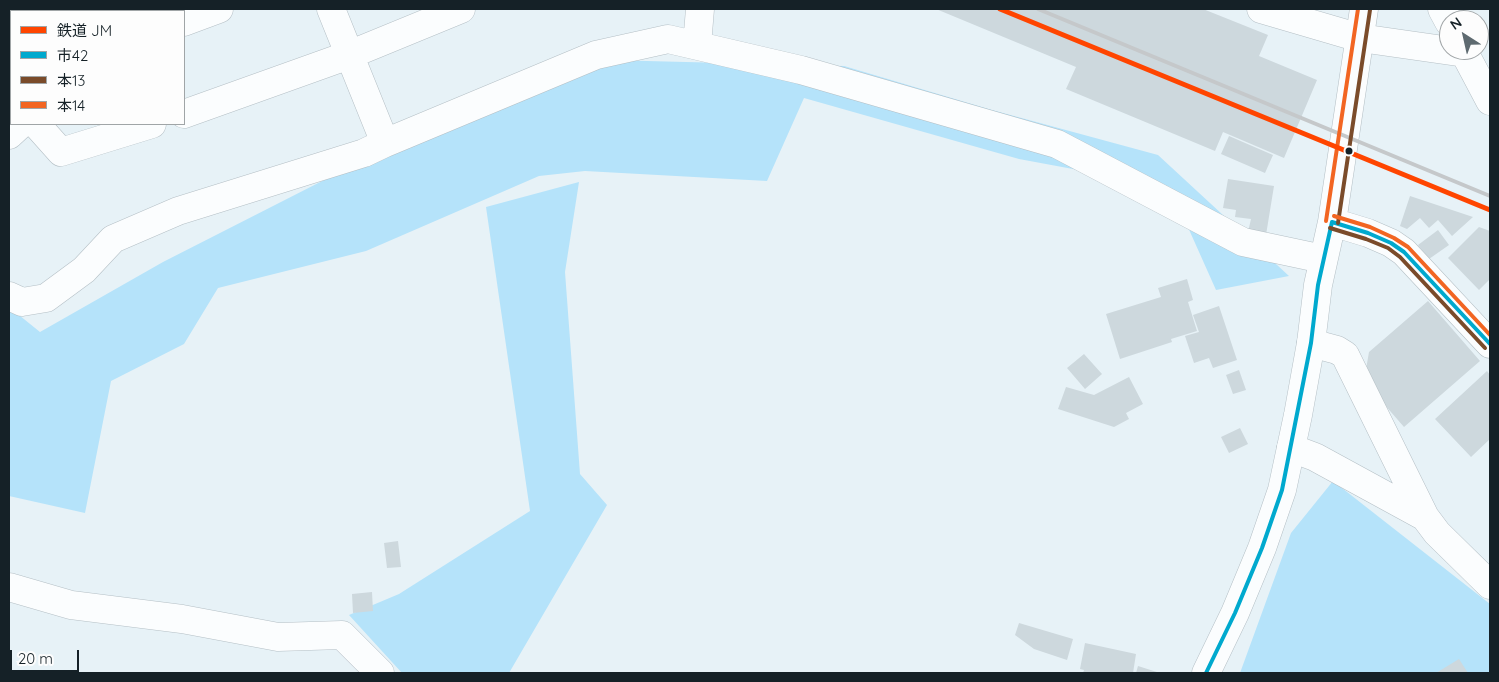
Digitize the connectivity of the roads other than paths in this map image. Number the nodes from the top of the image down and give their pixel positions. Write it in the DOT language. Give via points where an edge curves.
graph roads {
  1 [pos="219,9"];
  2 [pos="331,9"];
  3 [pos="462,9"];
  4 [pos="700,9"];
  5 [pos="1261,9"];
  6 [pos="1364,9"];
  7 [pos="185,22"];
  8 [pos="1360,38"];
  9 [pos="697,45"];
  10 [pos="1439,48"];
  11 [pos="349,55"];
  12 [pos="1469,60"];
  13 [pos="1490,101"];
  14 [pos="185,114"];
  15 [pos="20,125"];
  16 [pos="37,125"];
  17 [pos="149,125"];
  18 [pos="9,135"];
  19 [pos="385,143"];
  20 [pos="1332,222"];
  21 [pos="1323,259"];
  22 [pos="9,296"];
  23 [pos="1311,343"];
  24 [pos="1490,344"];
  25 [pos="1291,448"];
  26 [pos="1425,517"];
  27 [pos="1490,586"];
  28 [pos="9,587"];
  29 [pos="380,673"];
  30 [pos="1206,673"];
  1 -- 7 [label="street"];
  2 -- 11 [label="street"];
  3 -- 11 [label="street"];
  4 -- 9 [label="street"];
  5 -- 8 [label="street"];
  6 -- 8 [label="street"];
  8 -- 10 [label="street"];
  8 -- 20 [label="street"];
  9 -- 19 [label="street" via="668,39 596,55"];
  9 -- 21 [label="street" via="801,70 1057,144 1243,242"];
  11 -- 14 [label="street"];
  11 -- 19 [label="street"];
  12 -- 13 [label="street"];
  15 -- 18 [label="street"];
  16 -- 17 [label="street" via="62,152"];
  19 -- 22 [label="street" via="364,153 178,211 113,239 84,270 46,298 22,302"];
  20 -- 21 [label="street"];
  20 -- 24 [label="street" via="1368,233 1404,252"];
  21 -- 23 [label="street"];
  23 -- 25 [label="street"];
  23 -- 26 [label="street" via="1345,355"];
  25 -- 26 [label="street" via="1315,457"];
  25 -- 30 [label="street" via="1282,490 1262,548"];
  26 -- 27 [label="street"];
  28 -- 29 [label="street" via="71,605 182,619 278,637 342,636"];
}
